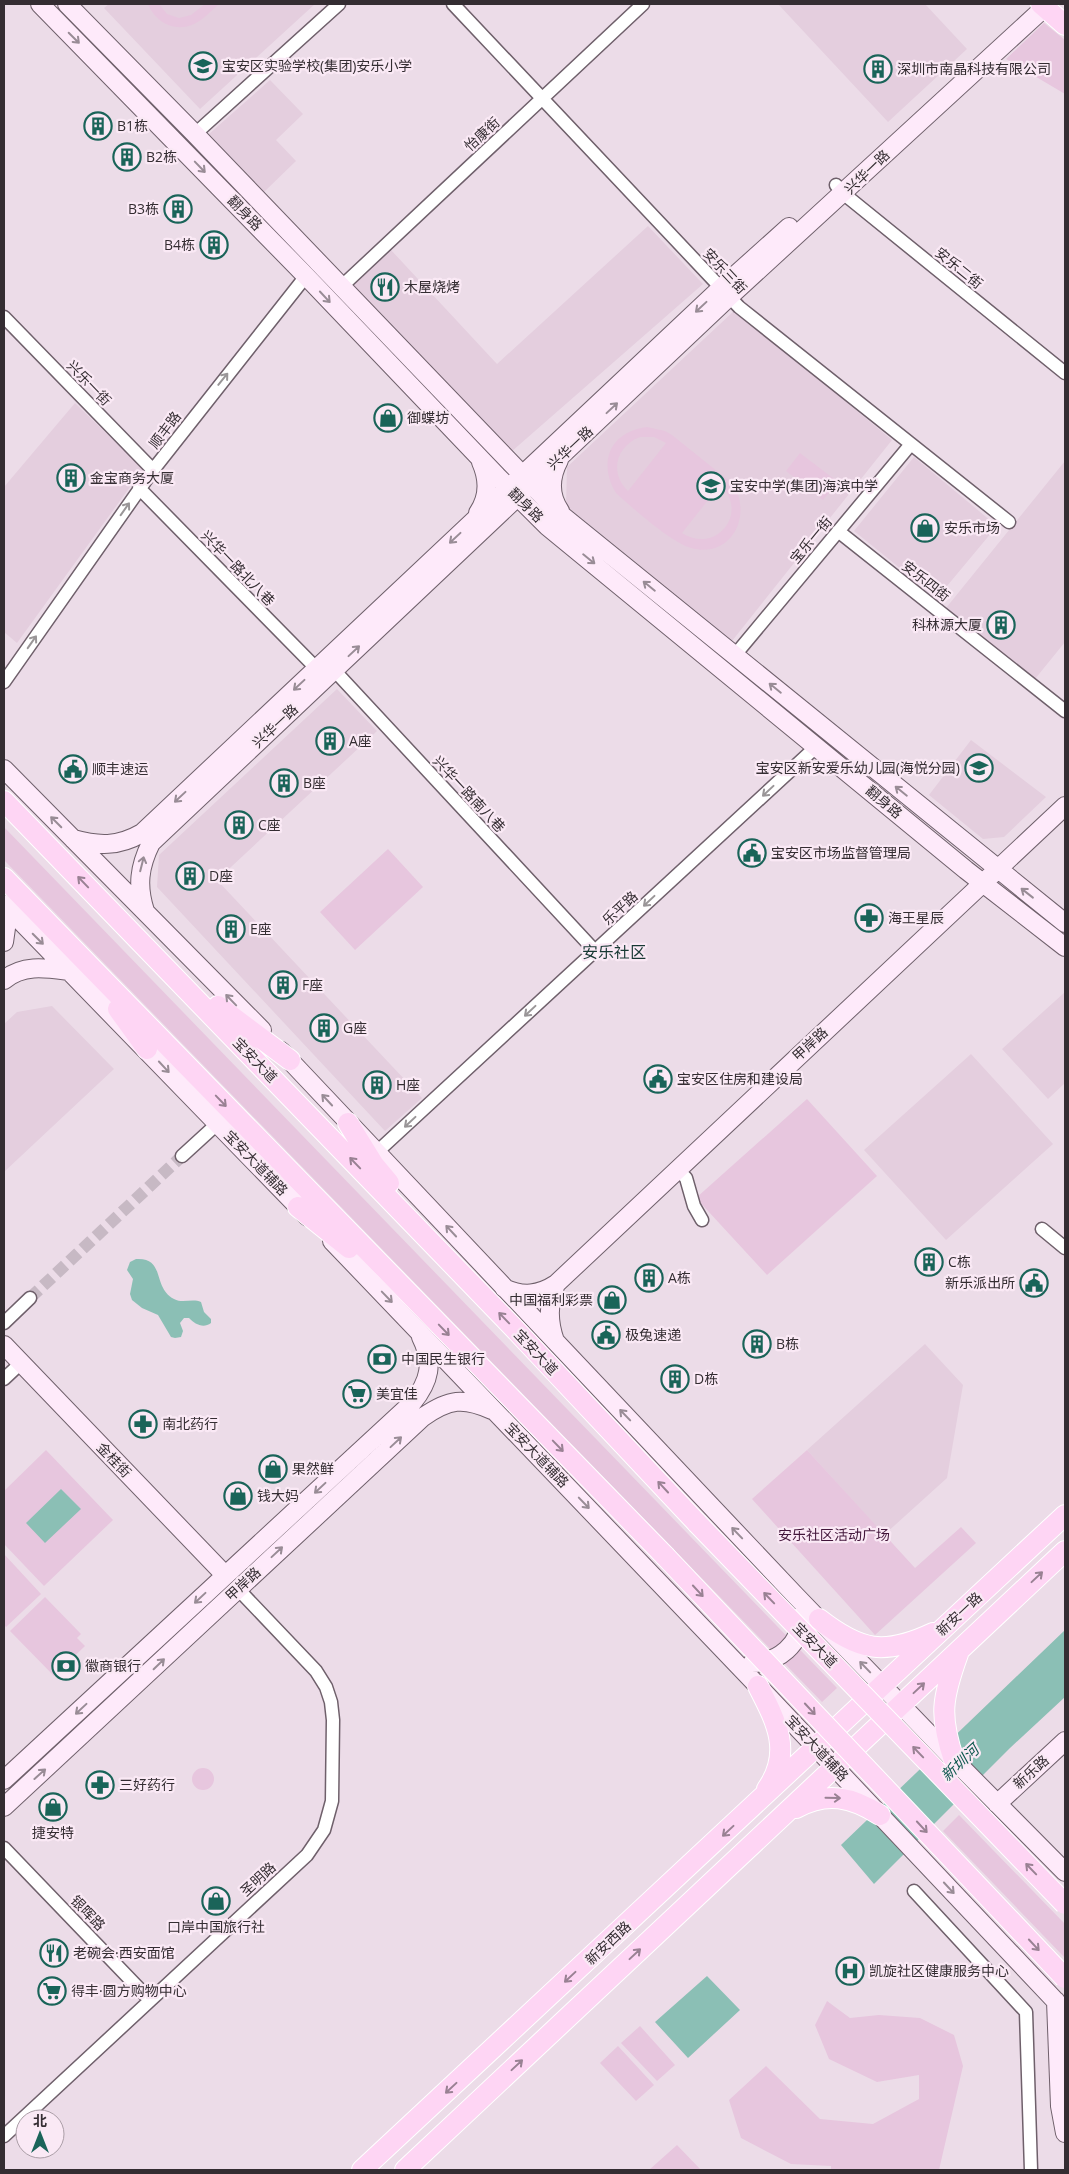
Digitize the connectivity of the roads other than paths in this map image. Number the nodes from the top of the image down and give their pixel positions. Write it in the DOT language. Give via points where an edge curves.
graph roads {
  1 [pos="40,4"];
  2 [pos="68,4"];
  3 [pos="339,4"];
  4 [pos="453,4"];
  5 [pos="643,4"];
  6 [pos="1040,5"];
  7 [pos="1065,25"];
  8 [pos="542,98"];
  9 [pos="196,134"];
  10 [pos="840,190"];
  11 [pos="306,276"];
  12 [pos="341,287"];
  13 [pos="725,293"];
  14 [pos="4,317"];
  15 [pos="1065,373"];
  16 [pos="561,438"];
  17 [pos="487,439"];
  18 [pos="911,444"];
  19 [pos="475,454"];
  20 [pos="560,457"];
  21 [pos="153,470"];
  22 [pos="526,480"];
  23 [pos="139,488"];
  24 [pos="513,492"];
  25 [pos="1009,522"];
  26 [pos="475,528"];
  27 [pos="564,528"];
  28 [pos="838,531"];
  29 [pos="735,655"];
  30 [pos="325,669"];
  31 [pos="4,682"];
  32 [pos="1065,711"];
  33 [pos="817,746"];
  34 [pos="4,769"];
  35 [pos="4,801"];
  36 [pos="1065,806"];
  37 [pos="73,838"];
  38 [pos="998,870"];
  39 [pos="4,878"];
  40 [pos="983,883"];
  41 [pos="4,904"];
  42 [pos="146,912"];
  43 [pos="4,913"];
  44 [pos="1065,924"];
  45 [pos="129,930"];
  46 [pos="4,942"];
  47 [pos="1065,948"];
  48 [pos="595,950"];
  49 [pos="75,963"];
  50 [pos="4,980"];
  51 [pos="147,1049"];
  52 [pos="290,1060"];
  53 [pos="348,1123"];
  54 [pos="217,1124"];
  55 [pos="376,1152"];
  56 [pos="182,1156"];
  57 [pos="677,1169"];
  58 [pos="298,1207"];
  59 [pos="702,1220"];
  60 [pos="1042,1229"];
  61 [pos="1065,1248"];
  62 [pos="458,1271"];
  63 [pos="556,1284"];
  64 [pos="504,1288"];
  65 [pos="30,1298"];
  66 [pos="422,1307"];
  67 [pos="4,1323"];
  68 [pos="418,1330"];
  69 [pos="555,1342"];
  70 [pos="4,1345"];
  71 [pos="21,1363"];
  72 [pos="4,1379"];
  73 [pos="497,1412"];
  74 [pos="1065,1515"];
  75 [pos="285,1520"];
  76 [pos="298,1532"];
  77 [pos="1065,1551"];
  78 [pos="225,1576"];
  79 [pos="238,1589"];
  80 [pos="795,1595"];
  81 [pos="818,1619"];
  82 [pos="946,1626"];
  83 [pos="959,1650"];
  84 [pos="734,1660"];
  85 [pos="758,1686"];
  86 [pos="882,1686"];
  87 [pos="901,1705"];
  88 [pos="852,1714"];
  89 [pos="870,1733"];
  90 [pos="940,1736"];
  91 [pos="1065,1741"];
  92 [pos="816,1747"];
  93 [pos="954,1760"];
  94 [pos="834,1766"];
  95 [pos="4,1780"];
  96 [pos="996,1804"];
  97 [pos="4,1807"];
  98 [pos="754,1807"];
  99 [pos="874,1808"];
  100 [pos="774,1823"];
  101 [pos="4,1848"];
  102 [pos="1065,1872"];
  103 [pos="914,1891"];
  104 [pos="1065,1904"];
  105 [pos="1065,1978"];
  106 [pos="150,2000"];
  107 [pos="1061,2006"];
  108 [pos="1065,2133"];
  109 [pos="4,2136"];
  110 [pos="362,2170"];
  111 [pos="405,2170"];
  112 [pos="1031,2170"];
  1 -- 11 [label="main road, 翻身路, one-way"];
  2 -- 9 [label="main road, 翻身路"];
  3 -- 9 [label="street"];
  4 -- 8 [label="street, 安乐三街"];
  5 -- 8 [label="street, 怡康街"];
  6 -- 7 [label="main road"];
  6 -- 10 [label="main road, 兴华一路"];
  8 -- 12 [label="street, 怡康街"];
  8 -- 13 [label="street, 安乐三街"];
  9 -- 12 [label="main road, 翻身路"];
  10 -- 13 [label="main road, 兴华一路"];
  10 -- 15 [label="street, 安乐二街"];
  11 -- 19 [label="main road, 翻身路, one-way"];
  21 -- 11 [label="street, 顺丰路, one-way"];
  12 -- 17 [label="main road, 翻身路"];
  13 -- 16 [label="main road, 兴华一路, one-way"];
  13 -- 18 [label="street, 安乐三街" via="738,307"];
  20 -- 13 [label="main road, 兴华一路, one-way"];
  14 -- 21 [label="street, 兴乐一街"];
  16 -- 17 [label="main road" via="546,450 520,455 503,450"];
  16 -- 22 [label="main road, 兴华一路"];
  17 -- 22 [label="main road, 翻身路"];
  18 -- 25 [label="street, 安乐三街"];
  18 -- 28 [label="street, 宝乐一街"];
  19 -- 24 [label="main road, 翻身路"];
  19 -- 26 [label="main road" via="485,472 487,489"];
  20 -- 22 [label="main road, 兴华一路"];
  20 -- 27 [label="main road" via="552,488"];
  21 -- 23 [label="street, 顺丰路"];
  22 -- 24 [label="main road, 兴华一路"];
  22 -- 27 [label="main road, 翻身路"];
  23 -- 30 [label="street, 兴华一路北八巷"];
  31 -- 23 [label="street, 顺丰路, one-way"];
  24 -- 26 [label="main road, 兴华一路"];
  24 -- 27 [label="main road, 翻身路"];
  26 -- 27 [label="main road" via="505,517 523,516"];
  26 -- 30 [label="main road, 兴华一路"];
  29 -- 27 [label="main road, 翻身路, one-way"];
  27 -- 33 [label="main road, 翻身路, one-way"];
  28 -- 29 [label="street, 宝乐一街"];
  28 -- 32 [label="street, 安乐四街"];
  38 -- 29 [label="main road, 翻身路, one-way"];
  30 -- 37 [label="main road, 兴华一路, one-way" via="142,833 115,844 101,845"];
  42 -- 30 [label="main road, 兴华一路, one-way" via="140,891 140,870 151,843"];
  30 -- 48 [label="street, 兴华一路南八巷"];
  33 -- 40 [label="main road, 翻身路"];
  33 -- 48 [label="street, 乐平路, one-way"];
  37 -- 34 [label="main road, one-way"];
  45 -- 35 [label="main road, 宝安大道, one-way"];
  36 -- 38 [label="main road, 甲岸路"];
  37 -- 42 [label="main road"];
  38 -- 40 [label="main road, 甲岸路"];
  44 -- 38 [label="main road, 翻身路, one-way"];
  39 -- 49 [label="main road"];
  40 -- 47 [label="main road, 翻身路"];
  40 -- 57 [label="main road, 甲岸路"];
  41 -- 49 [label="main road, one-way"];
  52 -- 42 [label="main road, one-way"];
  43 -- 46 [label="main road"];
  45 -- 52 [label="main road" via="233,1019"];
  62 -- 45 [label="main road, 宝安大道, one-way"];
  48 -- 55 [label="street, 乐平路, one-way"];
  49 -- 50 [label="main road" via="18,971"];
  49 -- 51 [label="main road"];
  49 -- 66 [label="main road, one-way"];
  51 -- 54 [label="main road, 宝安大道辅路, one-way"];
  53 -- 52 [label="main road, one-way"];
  53 -- 55 [label="main road"];
  53 -- 62 [label="main road" via="374,1165"];
  54 -- 56 [label="street"];
  54 -- 58 [label="main road, 宝安大道辅路"];
  64 -- 55 [label="main road, one-way"];
  57 -- 59 [label="street" via="686,1178"];
  57 -- 63 [label="main road, 甲岸路"];
  58 -- 66 [label="main road"];
  58 -- 68 [label="main road, 宝安大道辅路, one-way"];
  60 -- 61 [label="street"];
  104 -- 62 [label="main road, 宝安大道, one-way, bridge"];
  63 -- 64 [label="main road" via="546,1291 523,1294"];
  63 -- 69 [label="main road" via="549,1309"];
  64 -- 69 [label="main road"];
  65 -- 67 [label="street"];
  66 -- 105 [label="main road, one-way, bridge" via="665,1556"];
  68 -- 73 [label="main road, 宝安大道辅路"];
  68 -- 75 [label="main road, 甲岸路, one-way" via="427,1348 429,1367 422,1391"];
  80 -- 69 [label="main road, one-way"];
  70 -- 71 [label="main road, 金桂街"];
  71 -- 72 [label="street"];
  71 -- 78 [label="main road, 金桂街"];
  76 -- 73 [label="main road, 甲岸路, one-way" via="436,1408 462,1401"];
  73 -- 84 [label="main road, 宝安大道辅路, one-way"];
  74 -- 82 [label="main road, 新安一路"];
  75 -- 76 [label="main road" via="293,1516 298,1518 302,1526"];
  75 -- 78 [label="main road, 甲岸路"];
  79 -- 76 [label="main road, 甲岸路, one-way"];
  83 -- 77 [label="main road, 新安一路, one-way"];
  78 -- 95 [label="main road, 甲岸路, one-way"];
  97 -- 79 [label="main road, 甲岸路, one-way"];
  79 -- 106 [label="street, 圣明路" via="311,1664 326,1687 333,1720 331,1812 320,1838 307,1854"];
  80 -- 81 [label="main road"];
  80 -- 84 [label="main road" via="801,1619 799,1632 787,1650 767,1661"];
  81 -- 82 [label="main road" via="857,1644 878,1647 906,1644"];
  86 -- 81 [label="main road, one-way"];
  82 -- 86 [label="main road, 新安一路"];
  87 -- 83 [label="main road, 新安一路, one-way"];
  83 -- 90 [label="main road" via="944,1696 944,1722"];
  84 -- 85 [label="main road, 宝安大道辅路"];
  85 -- 92 [label="main road, 宝安大道辅路"];
  85 -- 98 [label="main road" via="778,1726 781,1746 770,1784"];
  86 -- 87 [label="main road"];
  86 -- 88 [label="main road, 新安一路"];
  87 -- 89 [label="main road, 新安一路"];
  87 -- 90 [label="main road"];
  88 -- 92 [label="main road, 新安西路"];
  89 -- 94 [label="main road, 新安西路"];
  90 -- 93 [label="main road"];
  91 -- 96 [label="main road, 新乐路"];
  92 -- 94 [label="main road, 宝安大道辅路"];
  92 -- 98 [label="main road, 新安西路"];
  93 -- 96 [label="main road"];
  94 -- 99 [label="main road, 宝安大道辅路"];
  94 -- 100 [label="main road, 新安西路"];
  96 -- 102 [label="main road"];
  98 -- 110 [label="main road, 新安西路, one-way"];
  100 -- 99 [label="main road, one-way" via="804,1804 826,1798 854,1801"];
  99 -- 107 [label="main road, 宝安大道辅路, one-way"];
  111 -- 100 [label="main road, 新安西路, one-way"];
  101 -- 106 [label="street, 银晖路"];
  103 -- 112 [label="street" via="1026,2012"];
  106 -- 109 [label="street, 圣明路"];
  107 -- 108 [label="main road" via="1060,2106"];
}
